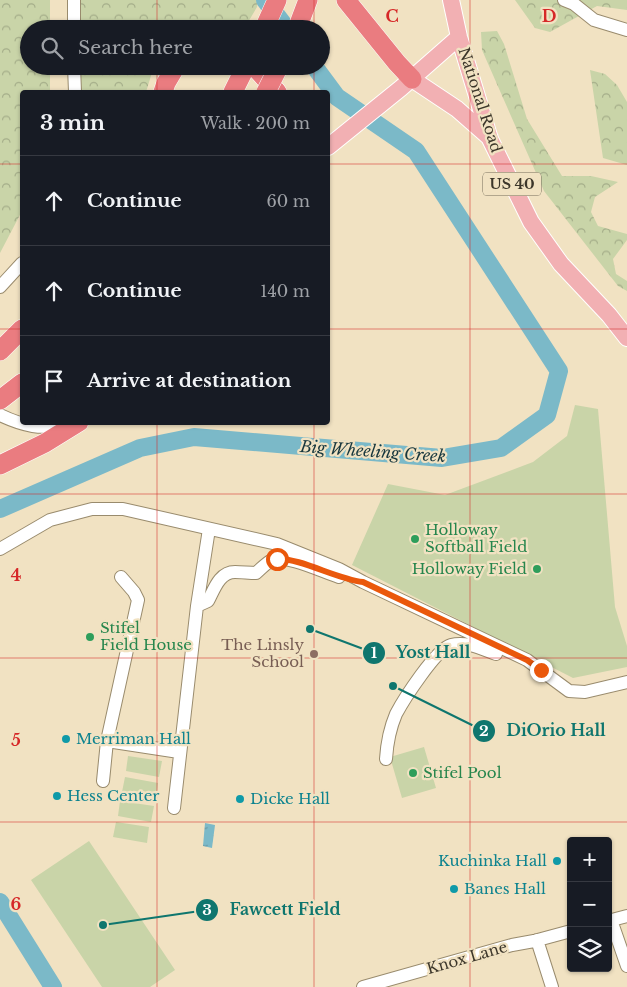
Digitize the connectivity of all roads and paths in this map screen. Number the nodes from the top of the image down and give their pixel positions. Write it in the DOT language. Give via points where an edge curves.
graph roads {
  1 [pos="74,0"];
  2 [pos="277,0"];
  3 [pos="308,0"];
  4 [pos="346,0"];
  5 [pos="451,0"];
  6 [pos="564,0"];
  7 [pos="74,20"];
  8 [pos="268,20"];
  9 [pos="300,20"];
  10 [pos="627,30"];
  11 [pos="459,37"];
  12 [pos="74,75"];
  13 [pos="170,75"];
  14 [pos="242,75"];
  15 [pos="262,75"];
  16 [pos="274,75"];
  17 [pos="407,84"];
  18 [pos="74,90"];
  19 [pos="164,90"];
  20 [pos="234,90"];
  21 [pos="267,90"];
  22 [pos="275,90"];
  23 [pos="490,139"];
  24 [pos="331,145"];
  25 [pos="20,265"];
  26 [pos="0,287"];
  27 [pos="20,331"];
  28 [pos="627,338"];
  29 [pos="20,340"];
  30 [pos="0,353"];
  31 [pos="0,415"];
  32 [pos="20,423"];
  33 [pos="28,425"];
  34 [pos="61,425"];
  35 [pos="75,425"];
  36 [pos="0,465"];
  37 [pos="208,529"];
  38 [pos="0,549"];
  39 [pos="121,577"];
  40 [pos="363,582"];
  41 [pos="197,606"];
  42 [pos="541,670"];
  43 [pos="627,682"];
  44 [pos="107,741"];
  45 [pos="179,752"];
  46 [pos="386,759"];
  47 [pos="103,781"];
  48 [pos="174,808"];
  49 [pos="627,916"];
  50 [pos="612,920"];
  51 [pos="612,925"];
  52 [pos="567,932"];
  53 [pos="537,940"];
  54 [pos="627,966"];
  55 [pos="389,984"];
  56 [pos="363,987"];
  57 [pos="552,987"];
  1 -- 7 [label="street"];
  2 -- 8 [label="highway"];
  3 -- 9 [label="highway"];
  4 -- 17 [label="highway" via="396,63"];
  5 -- 11 [label="main road, National Road / US 40"];
  6 -- 10 [label="street" via="594,20"];
  11 -- 17 [label="main road"];
  11 -- 23 [label="main road, National Road / US 40"];
  12 -- 18 [label="street"];
  13 -- 19 [label="highway"];
  14 -- 20 [label="highway"];
  15 -- 22 [label="highway"];
  16 -- 21 [label="highway, bridge"];
  17 -- 23 [label="main road" via="457,109"];
  17 -- 24 [label="main road"];
  23 -- 28 [label="main road, National Road / US 40" via="532,222 561,264"];
  25 -- 26 [label="street"];
  27 -- 30 [label="highway"];
  29 -- 30 [label="highway"];
  31 -- 32 [label="street"];
  33 -- 34 [label="street" via="40,428"];
  35 -- 36 [label="highway"];
  37 -- 38 [label="street" via="123,509 92,509 50,520"];
  37 -- 40 [label="street" via="277,544"];
  37 -- 41 [label="street"];
  39 -- 44 [label="street" via="138,600"];
  40 -- 41 [label="street" via="277,559 256,573 230,572 217,582 208,601"];
  40 -- 42 [label="street" via="527,660"];
  41 -- 45 [label="street"];
  42 -- 43 [label="street" via="569,691 585,692"];
  42 -- 46 [label="street" via="470,644 450,645 437,653 397,713 391,727"];
  44 -- 45 [label="street"];
  44 -- 47 [label="street"];
  45 -- 48 [label="street"];
  49 -- 50 [label="street"];
  51 -- 54 [label="street"];
  52 -- 53 [label="street, Knox Lane"];
  53 -- 55 [label="street, Knox Lane"];
  53 -- 57 [label="street"];
  55 -- 56 [label="street, Knox Lane"];
}
